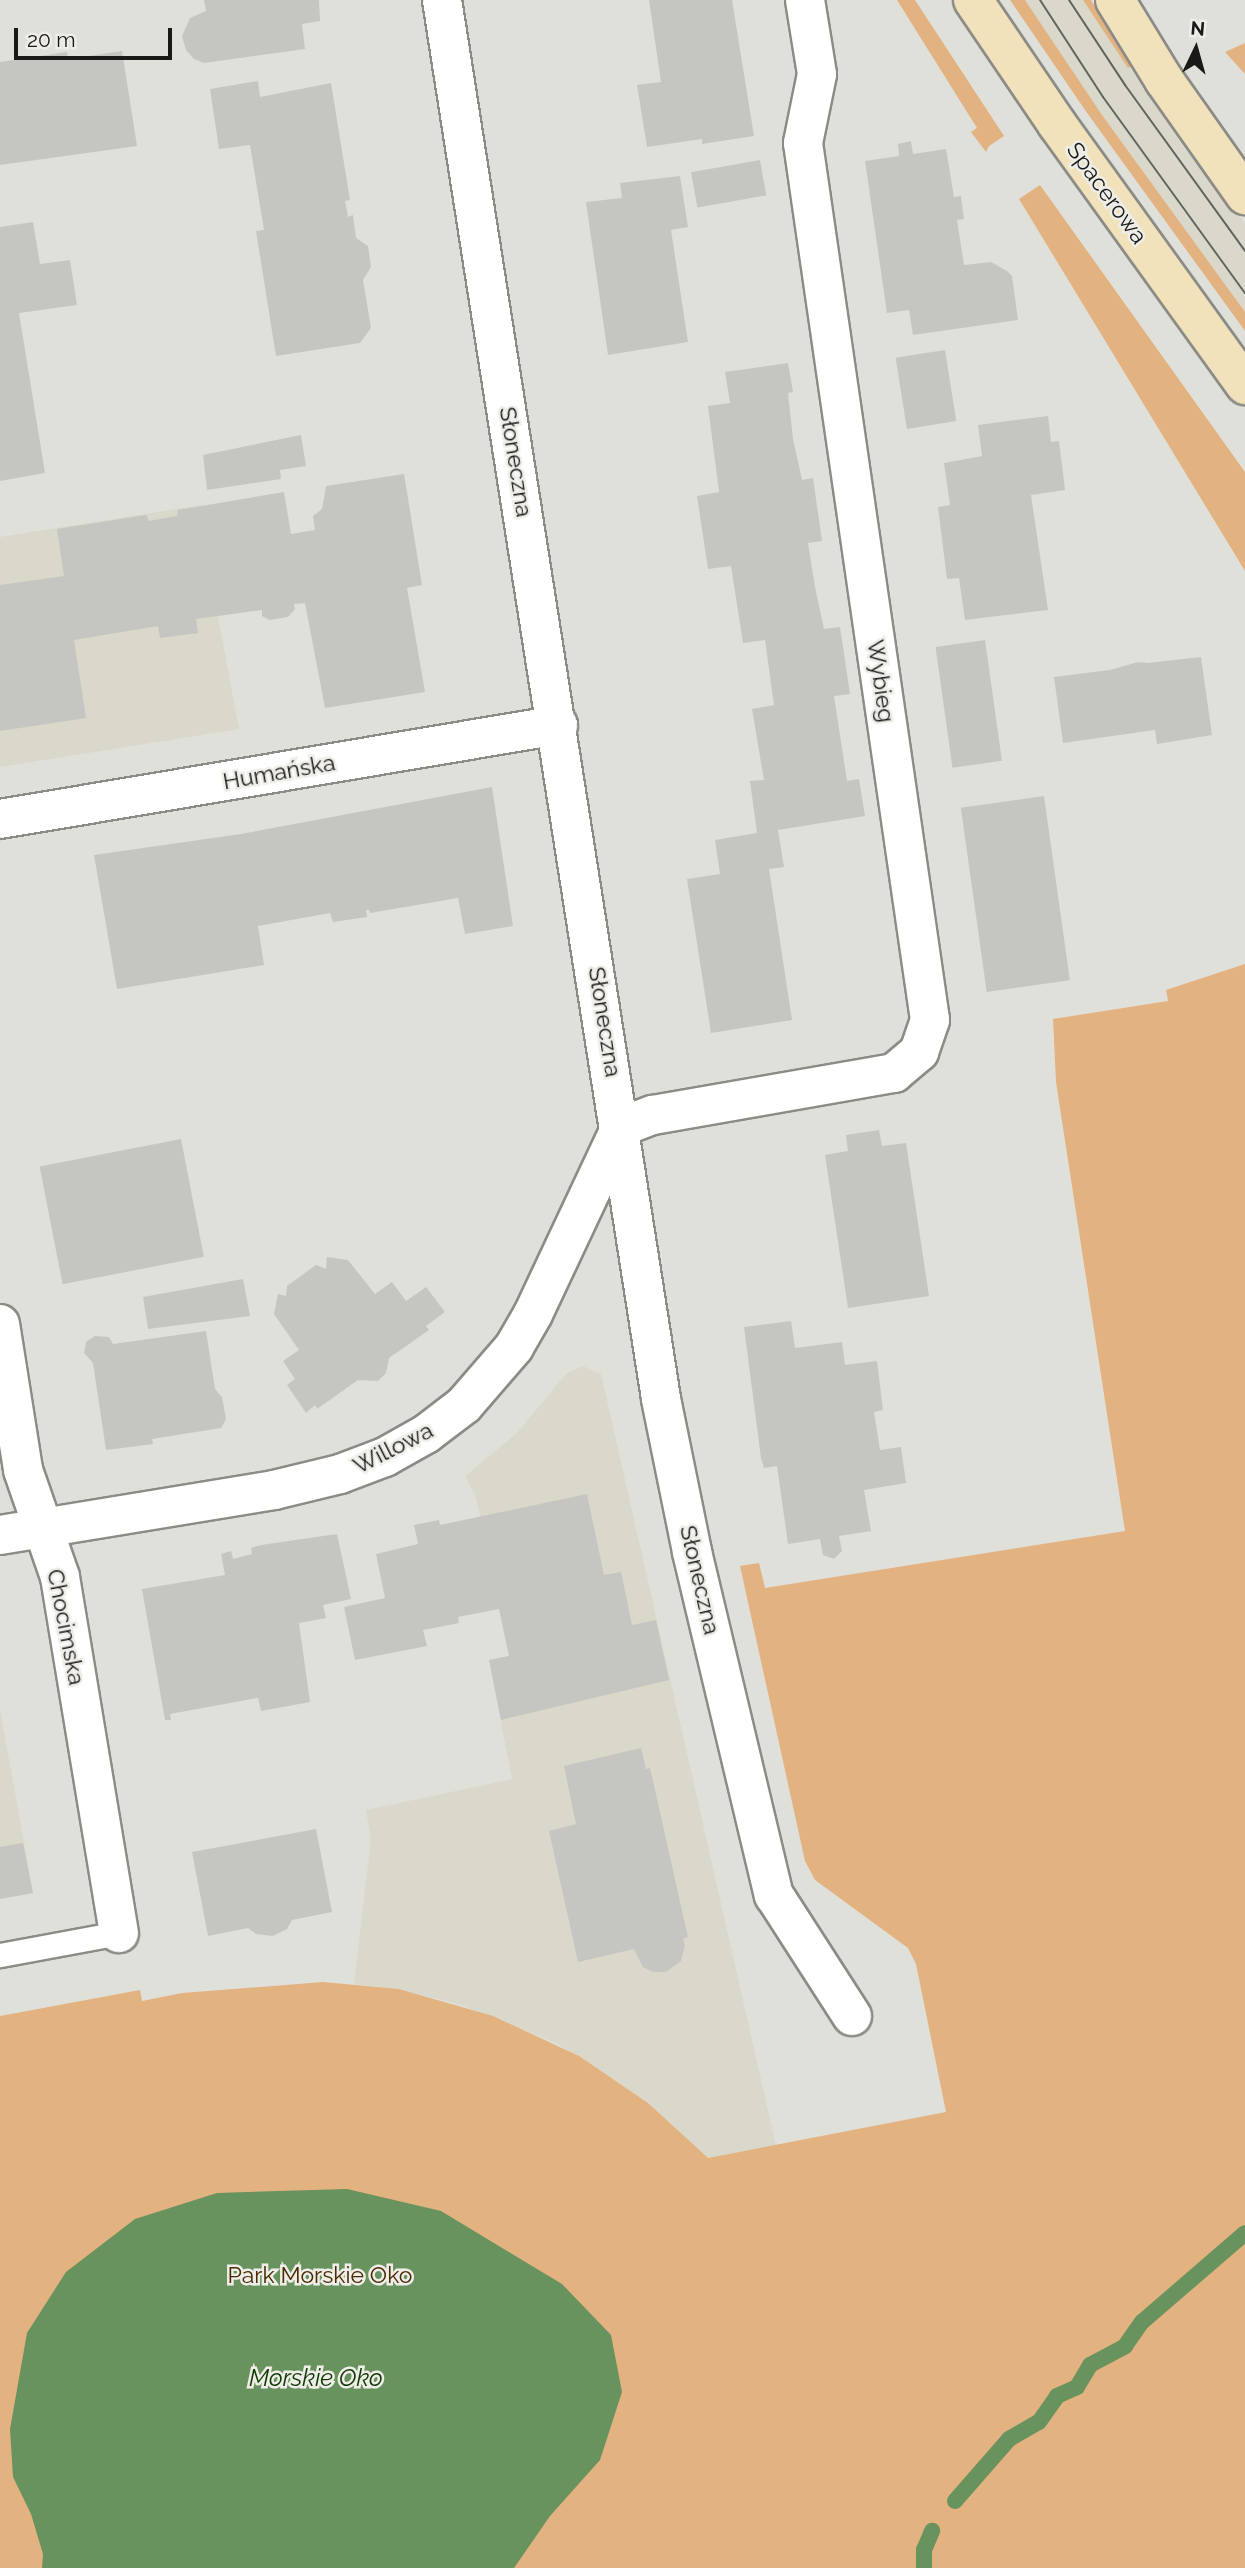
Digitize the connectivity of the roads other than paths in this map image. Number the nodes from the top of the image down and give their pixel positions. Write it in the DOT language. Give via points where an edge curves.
graph roads {
  1 [pos="442,0"];
  2 [pos="805,0"];
  3 [pos="973,0"];
  4 [pos="1115,0"];
  5 [pos="1245,195"];
  6 [pos="1245,385"];
  7 [pos="558,725"];
  8 [pos="0,819"];
  9 [pos="621,1127"];
  10 [pos="0,1324"];
  11 [pos="43,1528"];
  12 [pos="0,1535"];
  13 [pos="119,1933"];
  14 [pos="0,1955"];
  15 [pos="852,2016"];
  1 -- 7 [label="street, Słoneczna"];
  2 -- 9 [label="street, Wybieg" via="817,74 803,143 930,1020 919,1052 894,1073 653,1115"];
  3 -- 6 [label="main road, Spacerowa"];
  4 -- 5 [label="main road" via="1164,80"];
  7 -- 8 [label="street, Humańska"];
  7 -- 9 [label="street, Słoneczna"];
  9 -- 11 [label="street, Willowa" via="514,1348 464,1405 426,1434 340,1474"];
  9 -- 15 [label="street, Słoneczna" via="669,1437 774,1895"];
  10 -- 11 [label="street, Chocimska" via="23,1470"];
  11 -- 12 [label="street, Willowa"];
  11 -- 13 [label="street, Chocimska" via="60,1577"];
  13 -- 14 [label="lane"];
}
